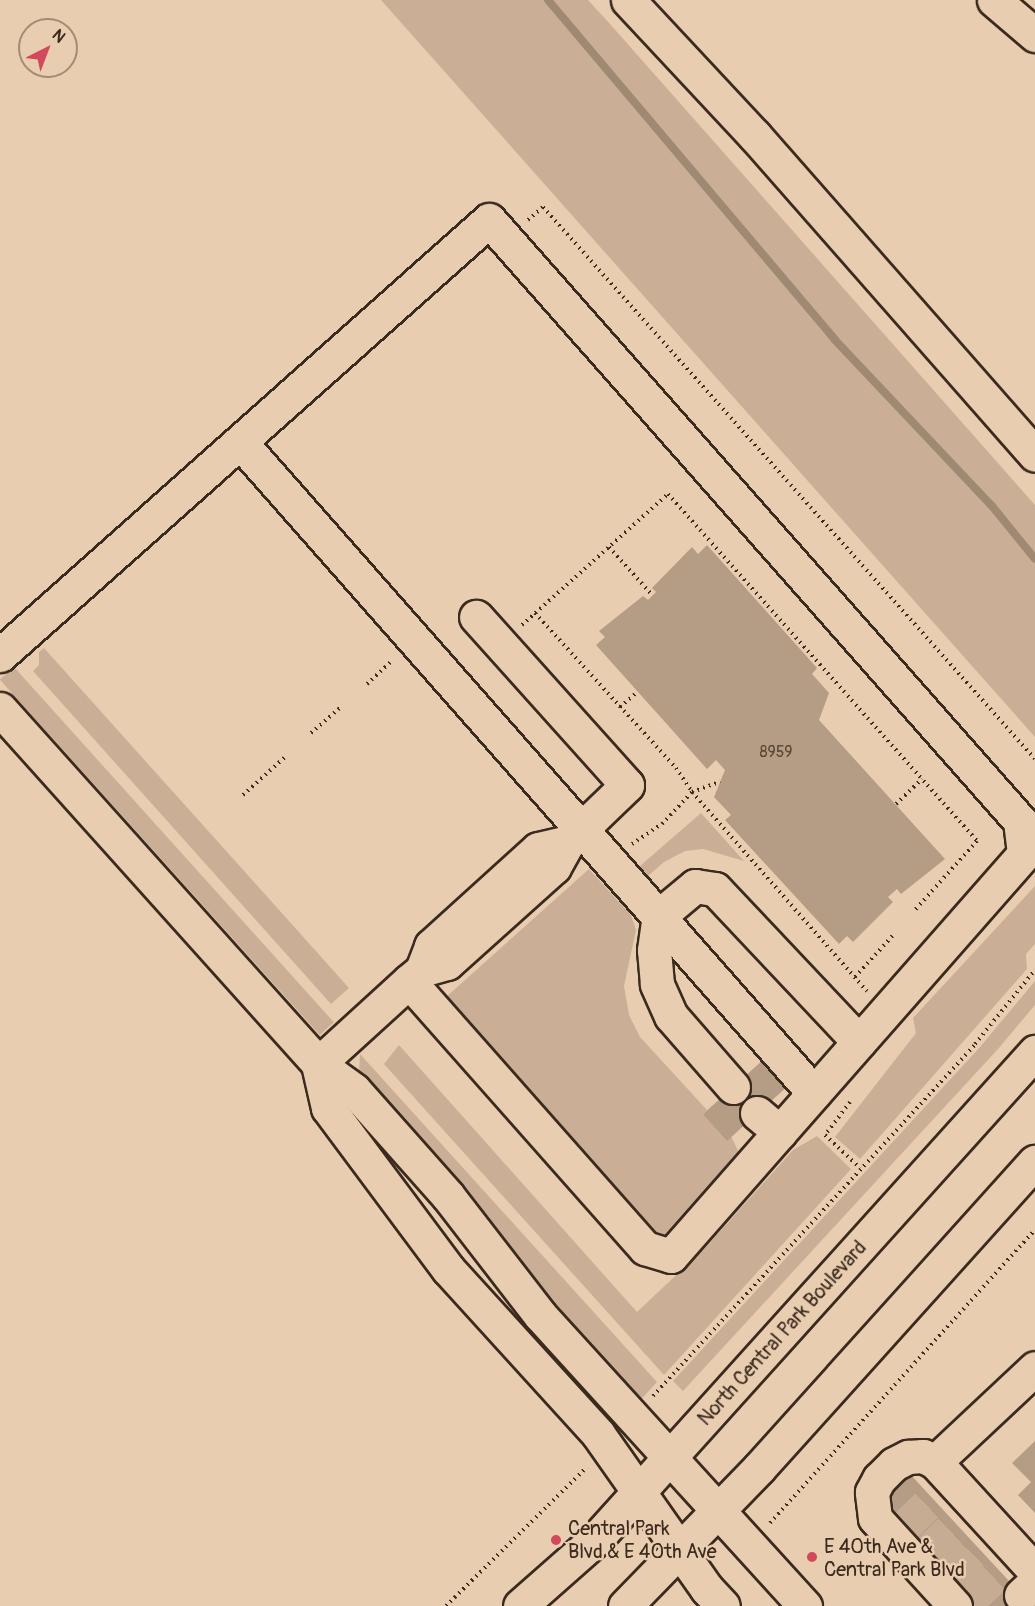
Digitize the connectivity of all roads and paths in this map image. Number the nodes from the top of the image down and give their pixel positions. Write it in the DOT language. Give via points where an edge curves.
graph roads {
  1 [pos="628,0"];
  2 [pos="994,0"];
  3 [pos="1035,35"];
  4 [pos="519,228"];
  5 [pos="240,442"];
  6 [pos="1035,455"];
  7 [pos="609,547"];
  8 [pos="652,595"];
  9 [pos="535,613"];
  10 [pos="476,617"];
  11 [pos="520,627"];
  12 [pos="0,655"];
  13 [pos="397,657"];
  14 [pos="367,684"];
  15 [pos="637,692"];
  16 [pos="341,707"];
  17 [pos="620,707"];
  18 [pos="0,709"];
  19 [pos="311,734"];
  20 [pos="285,757"];
  21 [pos="1035,759"];
  22 [pos="922,779"];
  23 [pos="720,782"];
  24 [pos="692,792"];
  25 [pos="243,795"];
  26 [pos="896,804"];
  27 [pos="575,835"];
  28 [pos="627,848"];
  29 [pos="914,911"];
  30 [pos="659,916"];
  31 [pos="895,933"];
  32 [pos="1035,970"];
  33 [pos="416,975"];
  34 [pos="855,977"];
  35 [pos="871,995"];
  36 [pos="859,1042"];
  37 [pos="1035,1052"];
  38 [pos="318,1064"];
  39 [pos="733,1087"];
  40 [pos="814,1093"];
  41 [pos="853,1097"];
  42 [pos="1035,1162"];
  43 [pos="860,1168"];
  44 [pos="1035,1230"];
  45 [pos="1033,1357"];
  46 [pos="645,1404"];
  47 [pos="669,1457"];
  48 [pos="591,1464"];
  49 [pos="940,1480"];
  50 [pos="638,1491"];
  51 [pos="719,1510"];
  52 [pos="781,1511"];
  53 [pos="680,1550"];
  54 [pos="1022,1575"];
  55 [pos="955,1595"];
  56 [pos="446,1606"];
  57 [pos="520,1606"];
  58 [pos="624,1606"];
  59 [pos="723,1606"];
  60 [pos="805,1606"];
  1 -- 6 [label="main road" via="755,136"];
  2 -- 3 [label="main road"];
  4 -- 21 [label="path" via="543,207"];
  5 -- 12 [label="main road"];
  5 -- 27 [label="main road"];
  5 -- 36 [label="main road" via="489,220 1020,821 1023,854"];
  7 -- 8 [label="path"];
  7 -- 9 [label="path"];
  7 -- 22 [label="path" via="668,494"];
  9 -- 11 [label="path"];
  9 -- 17 [label="path"];
  10 -- 27 [label="main road" via="627,785"];
  13 -- 14 [label="path"];
  15 -- 17 [label="path"];
  16 -- 19 [label="path"];
  17 -- 24 [label="path" via="676,768"];
  18 -- 38 [label="main road"];
  20 -- 25 [label="path"];
  22 -- 26 [label="path"];
  22 -- 29 [label="path" via="977,841"];
  23 -- 24 [label="path"];
  24 -- 28 [label="path" via="662,824"];
  24 -- 34 [label="path"];
  27 -- 30 [label="main road"];
  27 -- 33 [label="main road" via="554,867 447,963"];
  30 -- 36 [label="main road" via="695,886 715,889"];
  30 -- 39 [label="main road" via="654,950 657,984 671,1016"];
  30 -- 40 [label="main road"];
  31 -- 34 [label="path"];
  32 -- 43 [label="path" via="975,1044"];
  33 -- 38 [label="main road"];
  33 -- 40 [label="main road" via="645,1248 671,1256 769,1122"];
  34 -- 35 [label="path"];
  36 -- 40 [label="main road"];
  37 -- 47 [label="main road, North Central Park Boulevard"];
  38 -- 47 [label="main road" via="354,1090 448,1196 540,1315"];
  38 -- 50 [label="main road" via="328,1108 448,1269 598,1434"];
  41 -- 43 [label="path" via="825,1135"];
  42 -- 51 [label="main road"];
  43 -- 46 [label="path"];
  44 -- 52 [label="path"];
  45 -- 49 [label="main road"];
  47 -- 50 [label="main road, North Central Park Boulevard"];
  47 -- 51 [label="main road"];
  48 -- 56 [label="path"];
  49 -- 54 [label="main road" via="965,1514"];
  49 -- 55 [label="main road" via="923,1456 908,1457 879,1479 871,1506 875,1518 898,1533"];
  50 -- 53 [label="main road"];
  50 -- 57 [label="main road, North Central Park Boulevard" via="596,1539"];
  51 -- 53 [label="main road"];
  51 -- 60 [label="main road"];
  53 -- 58 [label="main road"];
  53 -- 59 [label="main road"];
}
